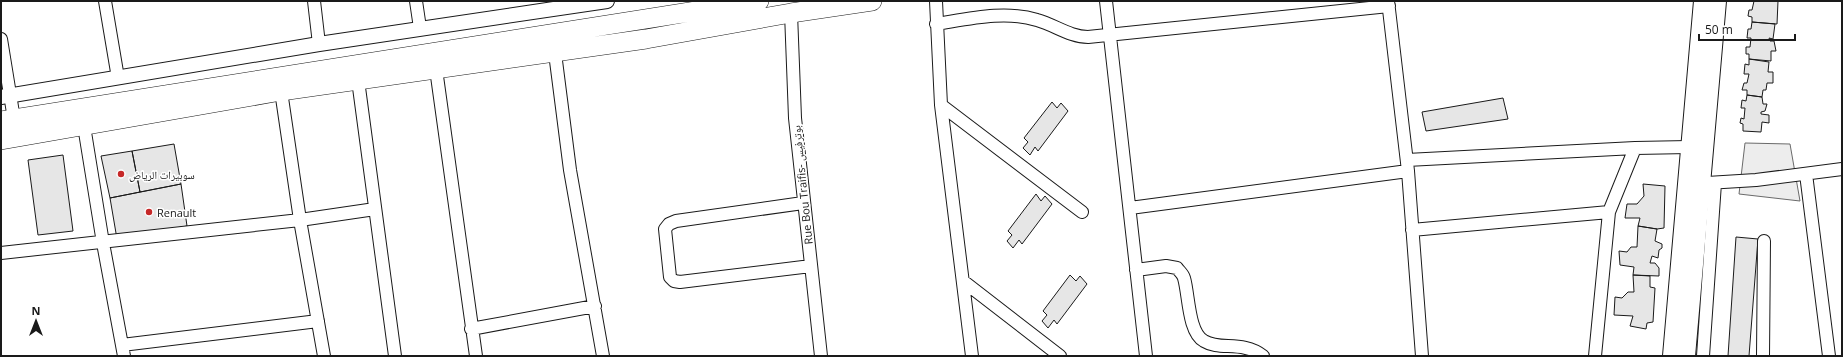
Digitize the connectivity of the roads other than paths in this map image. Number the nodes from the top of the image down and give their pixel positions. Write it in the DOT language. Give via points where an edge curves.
graph roads {
  1 [pos="105,1"];
  2 [pos="314,1"];
  3 [pos="416,1"];
  4 [pos="607,1"];
  5 [pos="759,1"];
  6 [pos="872,1"];
  7 [pos="936,1"];
  8 [pos="1106,1"];
  9 [pos="1702,1"];
  10 [pos="1718,1"];
  11 [pos="1389,3"];
  12 [pos="566,4"];
  13 [pos="791,13"];
  14 [pos="936,24"];
  15 [pos="420,28"];
  16 [pos="1109,36"];
  17 [pos="1,39"];
  18 [pos="319,44"];
  19 [pos="555,53"];
  20 [pos="436,69"];
  21 [pos="118,78"];
  22 [pos="358,80"];
  23 [pos="281,91"];
  24 [pos="5,96"];
  25 [pos="941,104"];
  26 [pos="7,120"];
  27 [pos="84,126"];
  28 [pos="1,140"];
  29 [pos="1689,147"];
  30 [pos="1635,148"];
  31 [pos="1408,166"];
  32 [pos="1842,169"];
  33 [pos="1806,174"];
  34 [pos="1708,183"];
  35 [pos="804,203"];
  36 [pos="1130,208"];
  37 [pos="375,209"];
  38 [pos="1082,212"];
  39 [pos="1609,212"];
  40 [pos="300,220"];
  41 [pos="1412,230"];
  42 [pos="1764,241"];
  43 [pos="103,243"];
  44 [pos="1,253"];
  45 [pos="810,266"];
  46 [pos="1136,270"];
  47 [pos="963,280"];
  48 [pos="595,306"];
  49 [pos="318,321"];
  50 [pos="471,329"];
  51 [pos="123,351"];
  52 [pos="324,356"];
  53 [pos="395,356"];
  54 [pos="476,356"];
  55 [pos="603,356"];
  56 [pos="821,356"];
  57 [pos="972,356"];
  58 [pos="1060,356"];
  59 [pos="1146,356"];
  60 [pos="1263,356"];
  61 [pos="1422,356"];
  62 [pos="1595,356"];
  63 [pos="1671,356"];
  64 [pos="1687,356"];
  65 [pos="1703,356"];
  66 [pos="1763,356"];
  67 [pos="1829,356"];
  1 -- 21 [label="street"];
  2 -- 18 [label="street"];
  3 -- 15 [label="street"];
  4 -- 12 [label="street"];
  5 -- 26 [label="highway"];
  6 -- 13 [label="highway"];
  7 -- 14 [label="street"];
  8 -- 16 [label="street"];
  9 -- 29 [label="main road"];
  10 -- 34 [label="main road"];
  11 -- 16 [label="street"];
  11 -- 31 [label="street"];
  12 -- 15 [label="street"];
  13 -- 19 [label="highway"];
  13 -- 35 [label="street, Rue Bou Traifis- بوترفيس" via="795,118"];
  14 -- 16 [label="street" via="1011,16 1036,20 1074,36"];
  14 -- 25 [label="street"];
  15 -- 18 [label="street"];
  16 -- 36 [label="street"];
  17 -- 24 [label="street"];
  18 -- 21 [label="street"];
  19 -- 20 [label="highway"];
  19 -- 48 [label="street" via="570,170"];
  20 -- 22 [label="highway"];
  20 -- 50 [label="street"];
  21 -- 24 [label="street"];
  22 -- 23 [label="highway"];
  22 -- 37 [label="street"];
  23 -- 27 [label="highway"];
  23 -- 40 [label="street"];
  24 -- 26 [label="street"];
  25 -- 38 [label="street"];
  25 -- 47 [label="street"];
  27 -- 28 [label="highway"];
  27 -- 43 [label="street"];
  29 -- 30 [label="street"];
  29 -- 63 [label="main road"];
  30 -- 31 [label="street"];
  30 -- 39 [label="street"];
  31 -- 36 [label="street"];
  31 -- 41 [label="street"];
  32 -- 33 [label="street"];
  33 -- 34 [label="street"];
  33 -- 67 [label="street"];
  34 -- 64 [label="main road"];
  34 -- 65 [label="street"];
  35 -- 45 [label="street, Rue Bou Traifis- بوترفيس"];
  35 -- 45 [label="street" via="676,221 665,229 670,277 674,281"];
  36 -- 46 [label="street"];
  37 -- 40 [label="street"];
  37 -- 53 [label="street"];
  39 -- 41 [label="street"];
  39 -- 62 [label="street"];
  40 -- 43 [label="street"];
  40 -- 49 [label="street"];
  41 -- 61 [label="street"];
  42 -- 66 [label="street"];
  43 -- 44 [label="street"];
  43 -- 51 [label="street"];
  45 -- 56 [label="street, Rue Bou Traifis- بوترفيس"];
  46 -- 59 [label="street"];
  46 -- 60 [label="street" via="1166,266 1177,268 1184,277 1195,331 1203,341 1212,345 1241,346"];
  47 -- 57 [label="street"];
  47 -- 58 [label="street"];
  48 -- 50 [label="street"];
  48 -- 55 [label="street"];
  49 -- 51 [label="street"];
  49 -- 52 [label="street"];
  50 -- 54 [label="street"];
}
